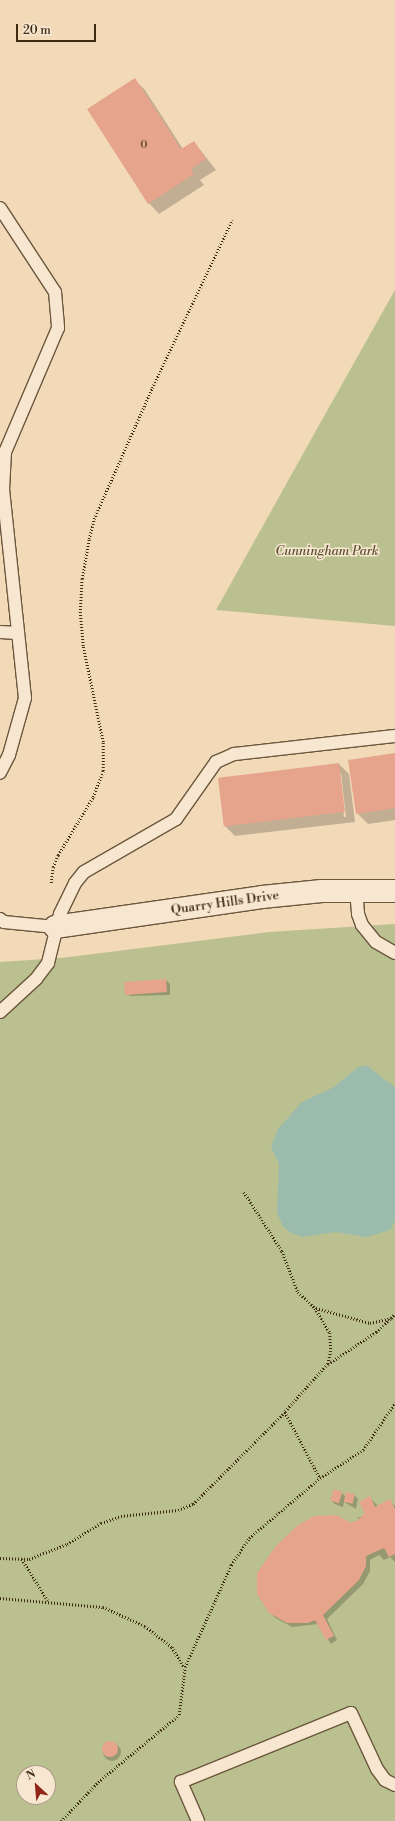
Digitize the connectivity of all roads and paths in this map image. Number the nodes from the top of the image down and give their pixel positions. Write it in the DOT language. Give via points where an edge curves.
graph roads {
  1 [pos="0,208"];
  2 [pos="232,220"];
  3 [pos="5,548"];
  4 [pos="0,632"];
  5 [pos="18,633"];
  6 [pos="395,736"];
  7 [pos="0,774"];
  8 [pos="356,890"];
  9 [pos="395,892"];
  10 [pos="0,919"];
  11 [pos="58,920"];
  12 [pos="395,953"];
  13 [pos="0,1012"];
  14 [pos="244,1192"];
  15 [pos="315,1308"];
  16 [pos="395,1314"];
  17 [pos="391,1318"];
  18 [pos="328,1364"];
  19 [pos="395,1403"];
  20 [pos="285,1412"];
  21 [pos="320,1478"];
  22 [pos="0,1558"];
  23 [pos="22,1559"];
  24 [pos="0,1598"];
  25 [pos="48,1601"];
  26 [pos="185,1667"];
  27 [pos="395,1785"];
  28 [pos="61,1821"];
  29 [pos="198,1821"];
  1 -- 3 [label="lane" via="55,292 58,328 5,452 2,489"];
  2 -- 11 [label="path" via="152,388 94,519 88,539 80,613 104,756 96,790 53,867 52,891"];
  3 -- 5 [label="lane"];
  4 -- 5 [label="lane"];
  5 -- 7 [label="lane" via="25,698 9,755"];
  6 -- 11 [label="lane" via="224,758 209,770 176,819 84,872 75,882"];
  8 -- 9 [label="street, Quarry Hills Drive"];
  8 -- 11 [label="street, Quarry Hills Drive" via="262,897"];
  8 -- 12 [label="lane" via="362,925 376,942"];
  10 -- 11 [label="lane" via="4,922"];
  11 -- 13 [label="lane" via="48,963 36,979"];
  14 -- 15 [label="path" via="282,1251 298,1292"];
  15 -- 17 [label="path" via="370,1323"];
  15 -- 18 [label="path" via="330,1334 331,1351"];
  16 -- 17 [label="path"];
  17 -- 18 [label="path" via="376,1332"];
  18 -- 20 [label="path"];
  19 -- 21 [label="path" via="363,1450"];
  20 -- 21 [label="path"];
  20 -- 23 [label="path" via="193,1504 178,1510 122,1516 67,1544"];
  21 -- 26 [label="path" via="249,1538 231,1566"];
  22 -- 23 [label="path"];
  23 -- 25 [label="path"];
  24 -- 25 [label="path"];
  25 -- 26 [label="path" via="103,1607 145,1626 172,1647"];
  26 -- 28 [label="path" via="179,1715 98,1782"];
  27 -- 29 [label="lane" via="380,1775 351,1713 181,1782"];
}
